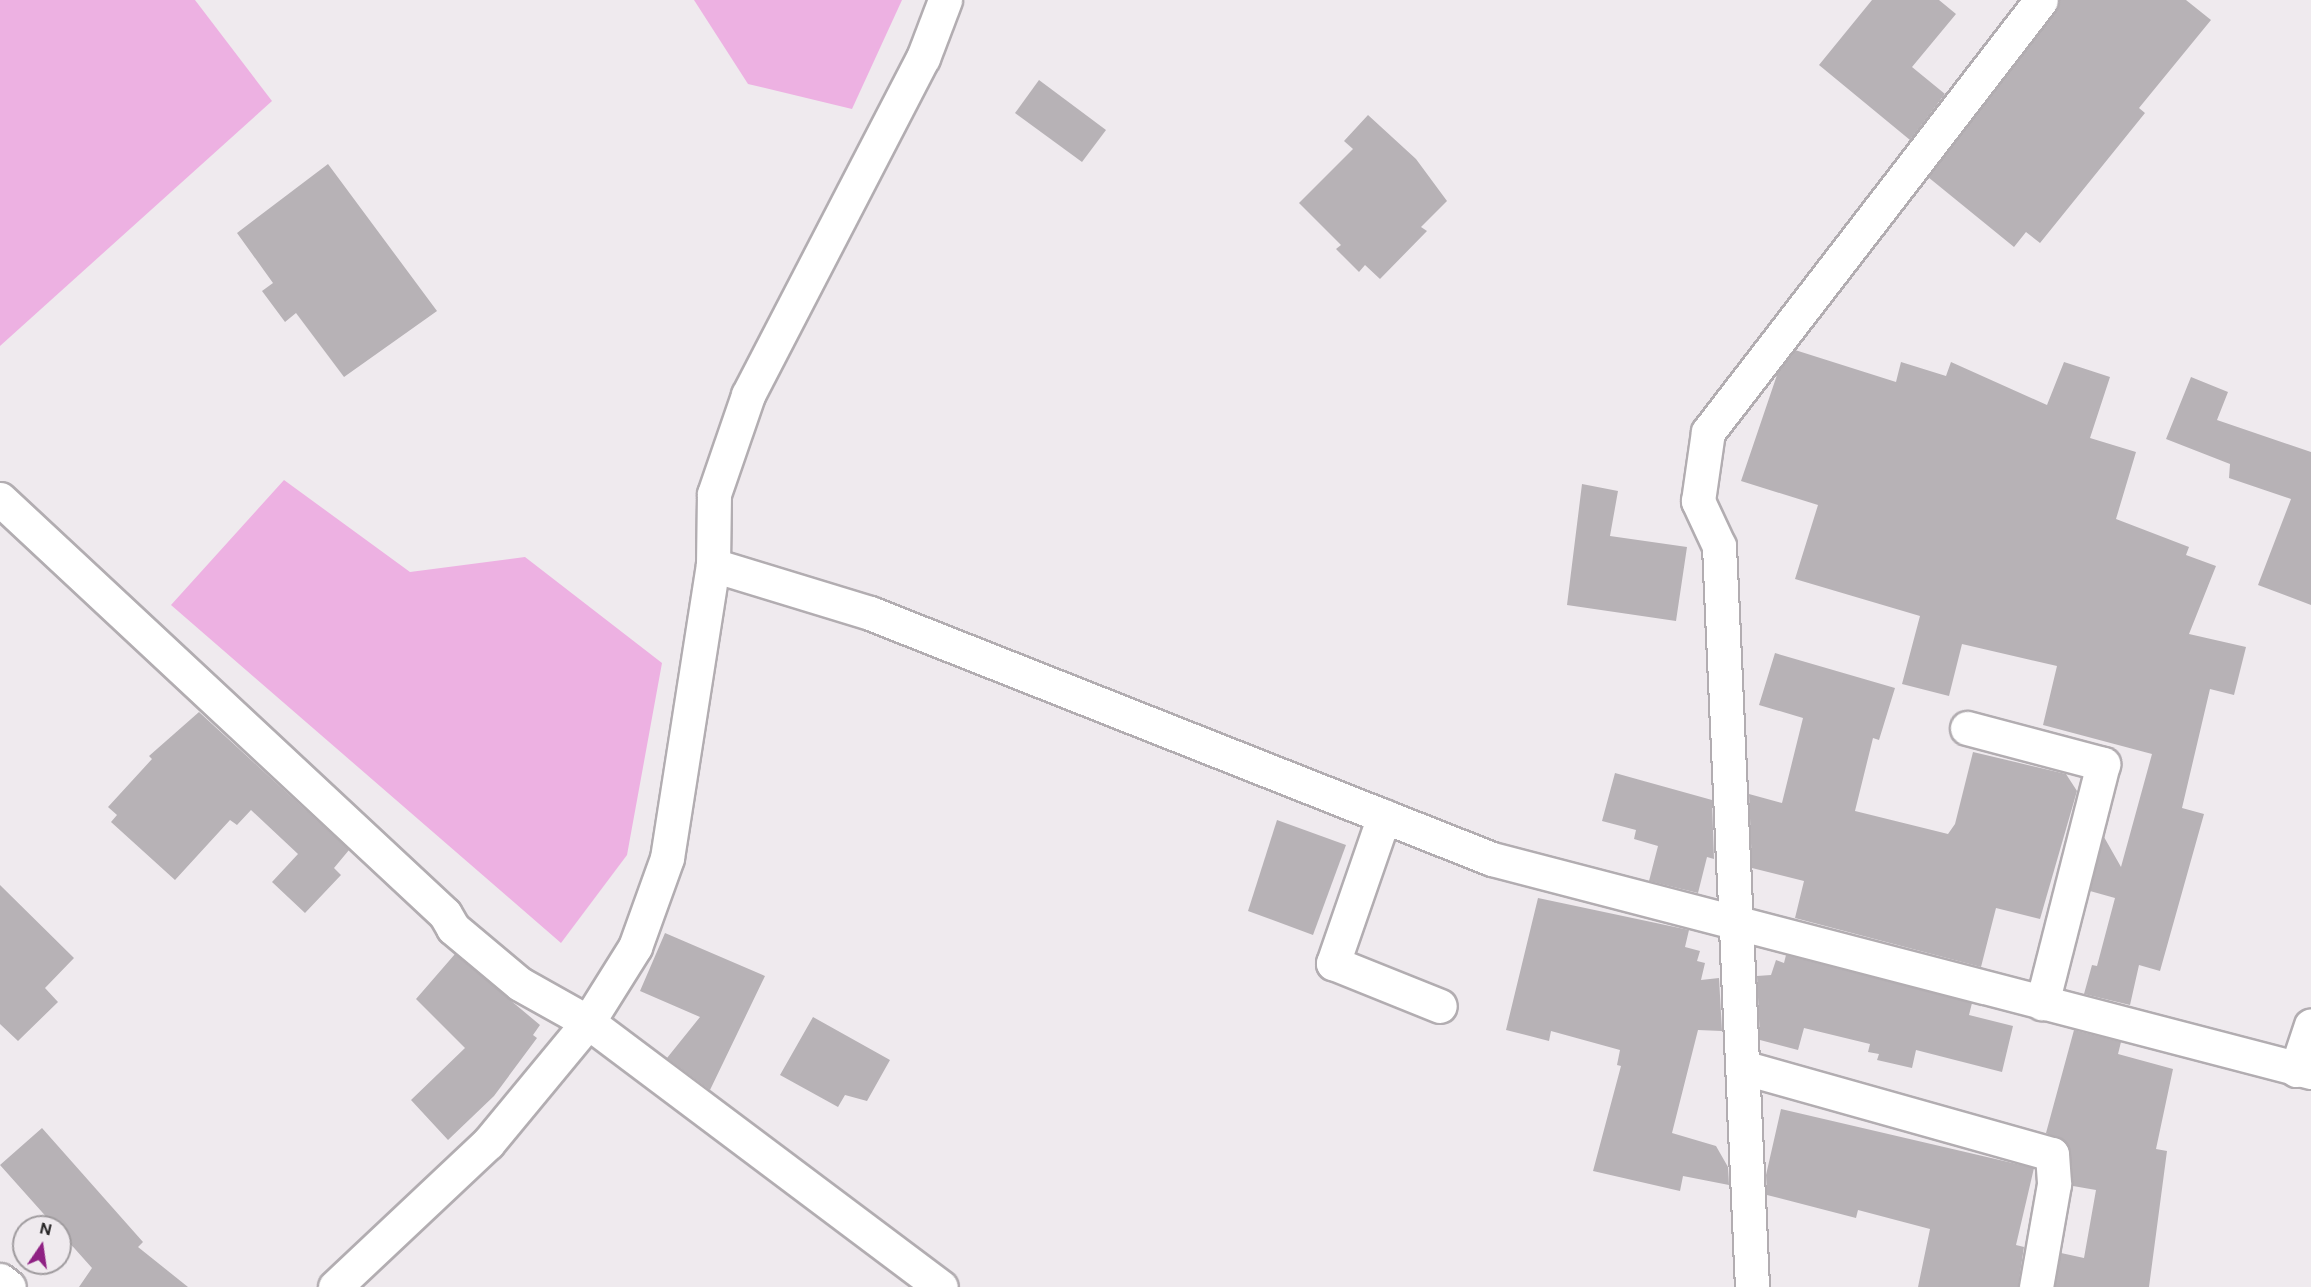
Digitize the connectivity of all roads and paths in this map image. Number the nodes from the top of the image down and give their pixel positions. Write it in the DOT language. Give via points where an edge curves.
graph roads {
  1 [pos="945,0"];
  2 [pos="2041,0"];
  3 [pos="0,499"];
  4 [pos="713,565"];
  5 [pos="1967,728"];
  6 [pos="1384,816"];
  7 [pos="1735,924"];
  8 [pos="2042,1003"];
  9 [pos="1440,1006"];
  10 [pos="588,1022"];
  11 [pos="2311,1025"];
  12 [pos="1742,1067"];
  13 [pos="2303,1071"];
  14 [pos="0,1280"];
  15 [pos="9,1287"];
  16 [pos="335,1287"];
  17 [pos="941,1287"];
  18 [pos="1752,1287"];
  19 [pos="2036,1287"];
  1 -- 4 [label="street" via="923,58 748,395 714,495"];
  2 -- 7 [label="street" via="1708,432 1698,501 1719,546"];
  3 -- 10 [label="street" via="445,914 453,928 520,984"];
  4 -- 6 [label="street" via="870,612"];
  4 -- 10 [label="street" via="667,858 635,947"];
  5 -- 8 [label="street" via="2103,764"];
  6 -- 7 [label="street" via="1492,859"];
  6 -- 9 [label="street" via="1333,963"];
  7 -- 8 [label="street"];
  7 -- 12 [label="street"];
  8 -- 13 [label="street"];
  10 -- 16 [label="street" via="488,1143"];
  10 -- 17 [label="street"];
  11 -- 13 [label="street"];
  12 -- 18 [label="street"];
  12 -- 19 [label="street" via="2052,1154 2054,1184"];
  14 -- 15 [label="street"];
}
